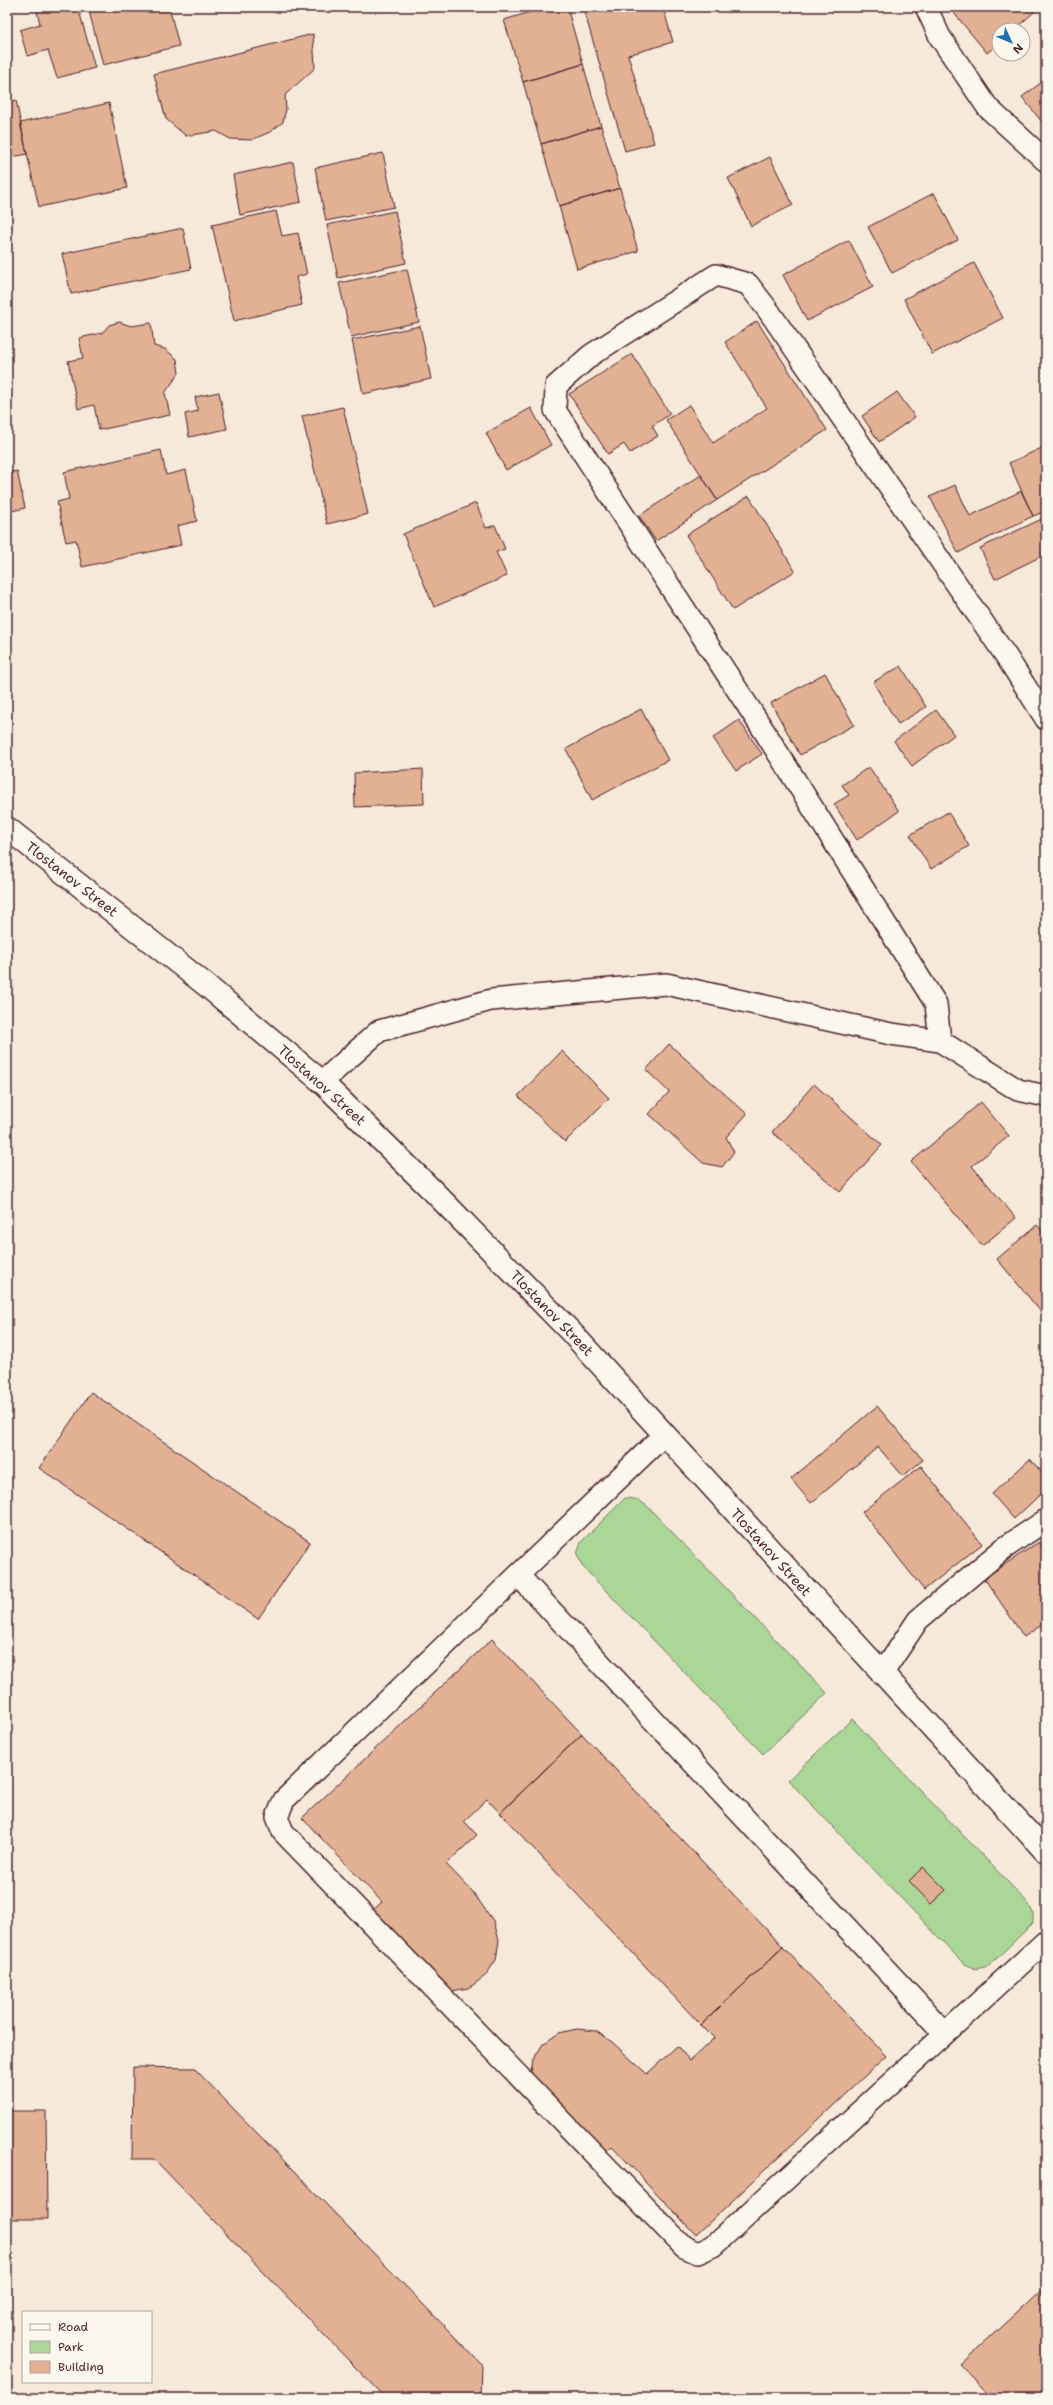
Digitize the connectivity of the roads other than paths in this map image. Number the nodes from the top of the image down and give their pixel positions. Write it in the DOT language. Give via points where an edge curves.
graph roads {
  1 [pos="926,7"];
  2 [pos="1046,161"];
  3 [pos="1046,719"];
  4 [pos="7,828"];
  5 [pos="940,1041"];
  6 [pos="322,1082"];
  7 [pos="1046,1096"];
  8 [pos="664,1435"];
  9 [pos="1046,1520"];
  10 [pos="518,1575"];
  11 [pos="882,1674"];
  12 [pos="1046,1852"];
  13 [pos="1046,1941"];
  14 [pos="945,2034"];
  1 -- 2 [label="lane" via="940,37 988,108"];
  3 -- 5 [label="lane" via="1006,656 748,284 716,275 591,355 556,386 556,410 766,734 936,1004"];
  4 -- 6 [label="main road, Tlostanov Street" via="206,985"];
  5 -- 6 [label="lane" via="891,1034 666,984 491,1000 379,1031"];
  5 -- 7 [label="lane" via="1018,1090"];
  6 -- 8 [label="main road, Tlostanov Street" via="532,1292"];
  8 -- 10 [label="lane"];
  8 -- 11 [label="main road, Tlostanov Street"];
  9 -- 11 [label="lane" via="1003,1549 918,1620"];
  10 -- 14 [label="lane"];
  10 -- 14 [label="lane" via="284,1800 277,1817 284,1832 684,2247 698,2254 713,2246"];
  11 -- 12 [label="main road, Tlostanov Street"];
  13 -- 14 [label="lane"];
}
